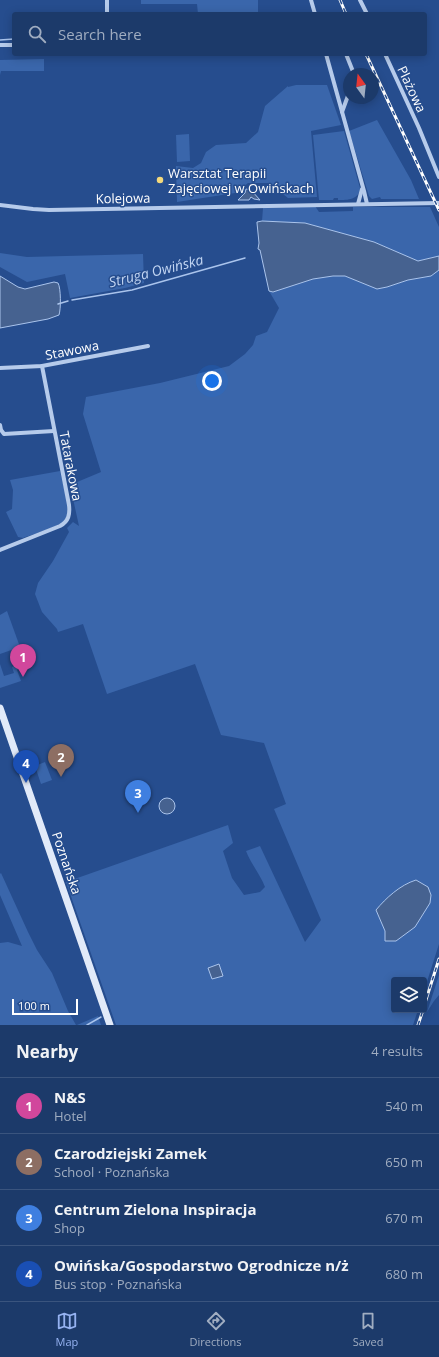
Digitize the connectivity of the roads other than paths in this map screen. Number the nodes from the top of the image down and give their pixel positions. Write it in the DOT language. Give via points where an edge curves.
graph roads {
  1 [pos="107,0"];
  2 [pos="311,0"];
  3 [pos="360,0"];
  4 [pos="107,12"];
  5 [pos="314,12"];
  6 [pos="366,12"];
  7 [pos="0,45"];
  8 [pos="12,45"];
  9 [pos="327,56"];
  10 [pos="347,56"];
  11 [pos="386,56"];
  12 [pos="352,68"];
  13 [pos="338,99"];
  14 [pos="343,101"];
  15 [pos="345,104"];
  16 [pos="342,115"];
  17 [pos="439,177"];
  18 [pos="362,186"];
  19 [pos="439,203"];
  20 [pos="0,204"];
  21 [pos="358,204"];
  22 [pos="366,204"];
  23 [pos="148,346"];
  24 [pos="42,366"];
  25 [pos="0,368"];
  26 [pos="0,425"];
  27 [pos="54,431"];
  28 [pos="0,550"];
  29 [pos="0,708"];
  30 [pos="110,1025"];
  1 -- 4 [label="street"];
  2 -- 5 [label="street"];
  3 -- 6 [label="street"];
  7 -- 8 [label="street"];
  9 -- 13 [label="street"];
  10 -- 12 [label="street"];
  11 -- 17 [label="street, Plażowa"];
  13 -- 14 [label="street"];
  13 -- 16 [label="street"];
  15 -- 16 [label="street"];
  16 -- 18 [label="street"];
  18 -- 21 [label="street"];
  18 -- 22 [label="street"];
  19 -- 22 [label="street, Kolejowa"];
  20 -- 21 [label="street, Kolejowa" via="49,210"];
  21 -- 22 [label="street, Kolejowa"];
  23 -- 24 [label="street, Stawowa"];
  24 -- 25 [label="street, Stawowa"];
  24 -- 27 [label="street, Tatarakowa"];
  26 -- 27 [label="street" via="2,433 8,434"];
  27 -- 28 [label="street, Tatarakowa" via="69,505 68,519 60,526"];
  29 -- 30 [label="main road, Poznańska"];
}
